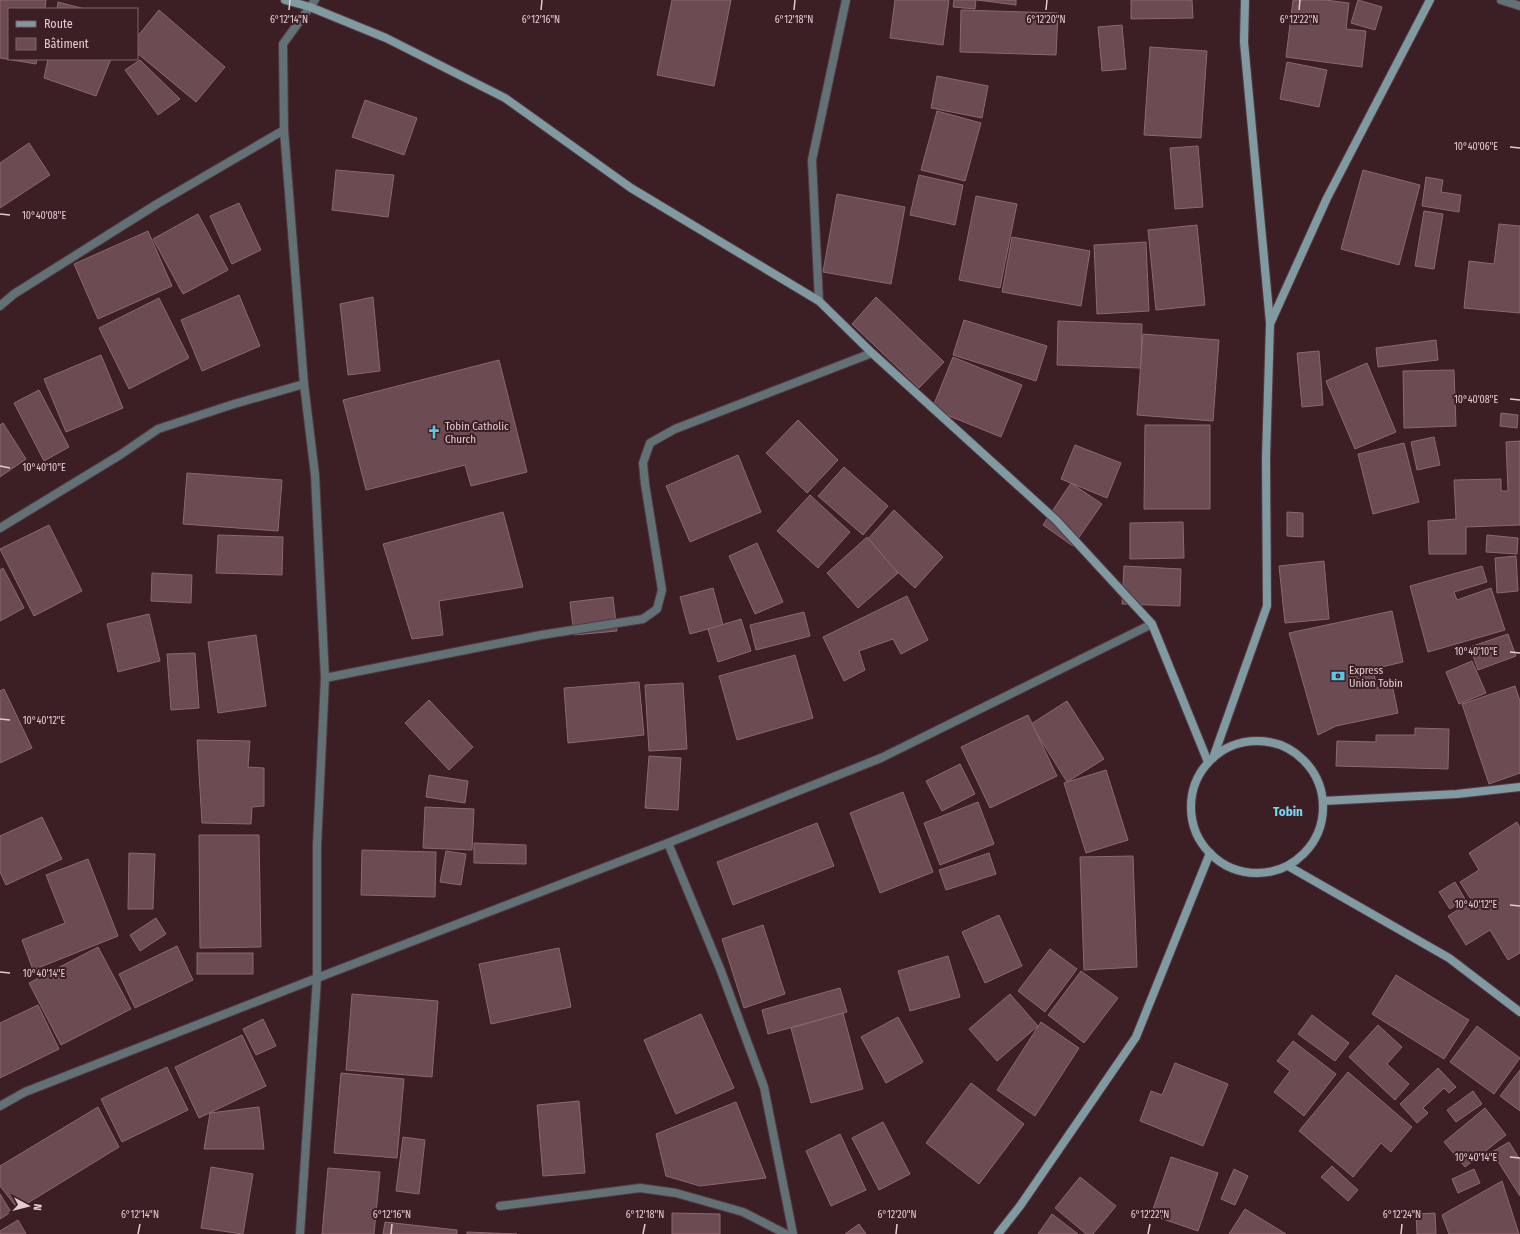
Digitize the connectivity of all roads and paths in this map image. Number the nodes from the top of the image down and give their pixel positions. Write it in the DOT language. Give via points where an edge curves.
graph roads {
  1 [pos="285,0"];
  2 [pos="315,0"];
  3 [pos="846,0"];
  4 [pos="1245,0"];
  5 [pos="1430,0"];
  6 [pos="1501,0"];
  7 [pos="1520,6"];
  8 [pos="310,7"];
  9 [pos="284,130"];
  10 [pos="819,301"];
  11 [pos="0,306"];
  12 [pos="1270,324"];
  13 [pos="872,353"];
  14 [pos="304,384"];
  15 [pos="0,528"];
  16 [pos="1152,624"];
  17 [pos="325,678"];
  18 [pos="1210,760"];
  19 [pos="1520,787"];
  20 [pos="1323,801"];
  21 [pos="668,843"];
  22 [pos="1210,853"];
  23 [pos="1288,866"];
  24 [pos="317,978"];
  25 [pos="1520,1012"];
  26 [pos="0,1106"];
  27 [pos="500,1206"];
  28 [pos="300,1234"];
  29 [pos="786,1234"];
  30 [pos="793,1234"];
  31 [pos="998,1234"];
  1 -- 8 [label="main road"];
  2 -- 8 [label="street"];
  3 -- 10 [label="street" via="812,160"];
  4 -- 12 [label="main road" via="1244,42"];
  5 -- 12 [label="main road" via="1327,198"];
  6 -- 7 [label="street"];
  8 -- 9 [label="street" via="283,44"];
  8 -- 10 [label="main road" via="386,38 505,98 632,188"];
  9 -- 11 [label="street" via="157,204 14,294"];
  9 -- 14 [label="street"];
  10 -- 13 [label="main road"];
  12 -- 18 [label="main road" via="1266,458 1267,606"];
  13 -- 16 [label="main road" via="1056,520"];
  13 -- 17 [label="street" via="675,429 650,443 643,463 662,590 657,609 643,619 541,635"];
  14 -- 15 [label="street" via="158,429"];
  14 -- 17 [label="street" via="315,475"];
  16 -- 18 [label="main road"];
  16 -- 21 [label="street" via="881,758"];
  17 -- 24 [label="street" via="317,846"];
  18 -- 20 [label="main road" via="1245,742 1282,745 1311,767"];
  18 -- 22 [label="main road" via="1199,776 1191,808 1198,835"];
  19 -- 20 [label="main road" via="1457,794"];
  20 -- 23 [label="main road" via="1322,820 1316,839 1304,855"];
  21 -- 24 [label="street"];
  21 -- 30 [label="street" via="721,971 764,1087"];
  22 -- 23 [label="main road" via="1227,866 1247,873 1268,873"];
  22 -- 31 [label="main road" via="1136,1037"];
  23 -- 25 [label="main road" via="1449,958"];
  24 -- 26 [label="street" via="25,1092"];
  24 -- 28 [label="street"];
  27 -- 29 [label="street" via="640,1188 676,1193 743,1212"];
}
